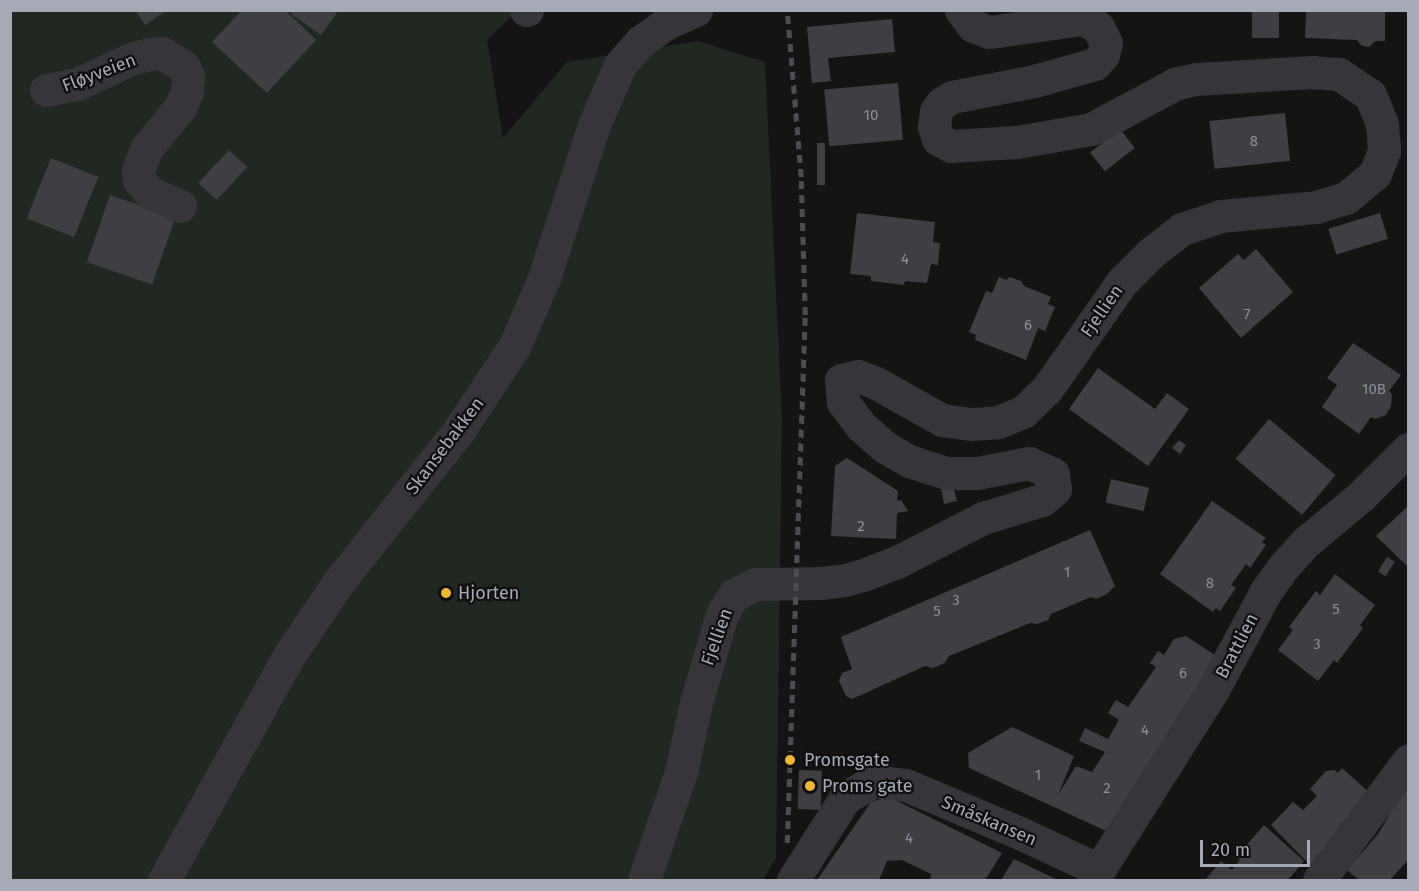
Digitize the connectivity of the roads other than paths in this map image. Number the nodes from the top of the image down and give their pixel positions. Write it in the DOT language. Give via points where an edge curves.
graph roads {
  1 [pos="696,10"];
  2 [pos="961,10"];
  3 [pos="46,90"];
  4 [pos="180,206"];
  5 [pos="1408,449"];
  6 [pos="1408,761"];
  7 [pos="1099,870"];
  8 [pos="165,880"];
  9 [pos="644,880"];
  10 [pos="793,880"];
  11 [pos="1319,880"];
  1 -- 8 [label="street, Skansebakken" via="665,24 640,42 620,64 594,125 544,278 515,345 459,430 337,584 288,657"];
  2 -- 9 [label="street, Fjellien" via="973,26 989,32 1082,19 1098,27 1106,43 1095,64 952,97 942,103 936,111 934,126 938,139 951,146 1017,142 1091,129 1175,84 1313,72 1339,74 1370,95 1382,124 1384,151 1375,174 1346,198 1316,207 1221,216 1182,229 1122,282 1047,389 1023,412 998,422 942,420 876,383 858,376 841,380 843,402 861,426 909,461 946,473 977,473 1029,463 1053,474 1055,489 1042,500 983,518 897,562 845,580 756,584 734,595 722,614 681,772"];
  3 -- 4 [label="street, Fløyveien" via="77,84 148,54 162,53 184,67 187,91 181,106 146,149 138,171 139,180 149,192"];
  5 -- 7 [label="street, Brattlien" via="1306,542 1266,591 1214,688"];
  6 -- 11 [label="street"];
  7 -- 10 [label="street, Småskansen" via="906,785 873,781 844,798"];
}
